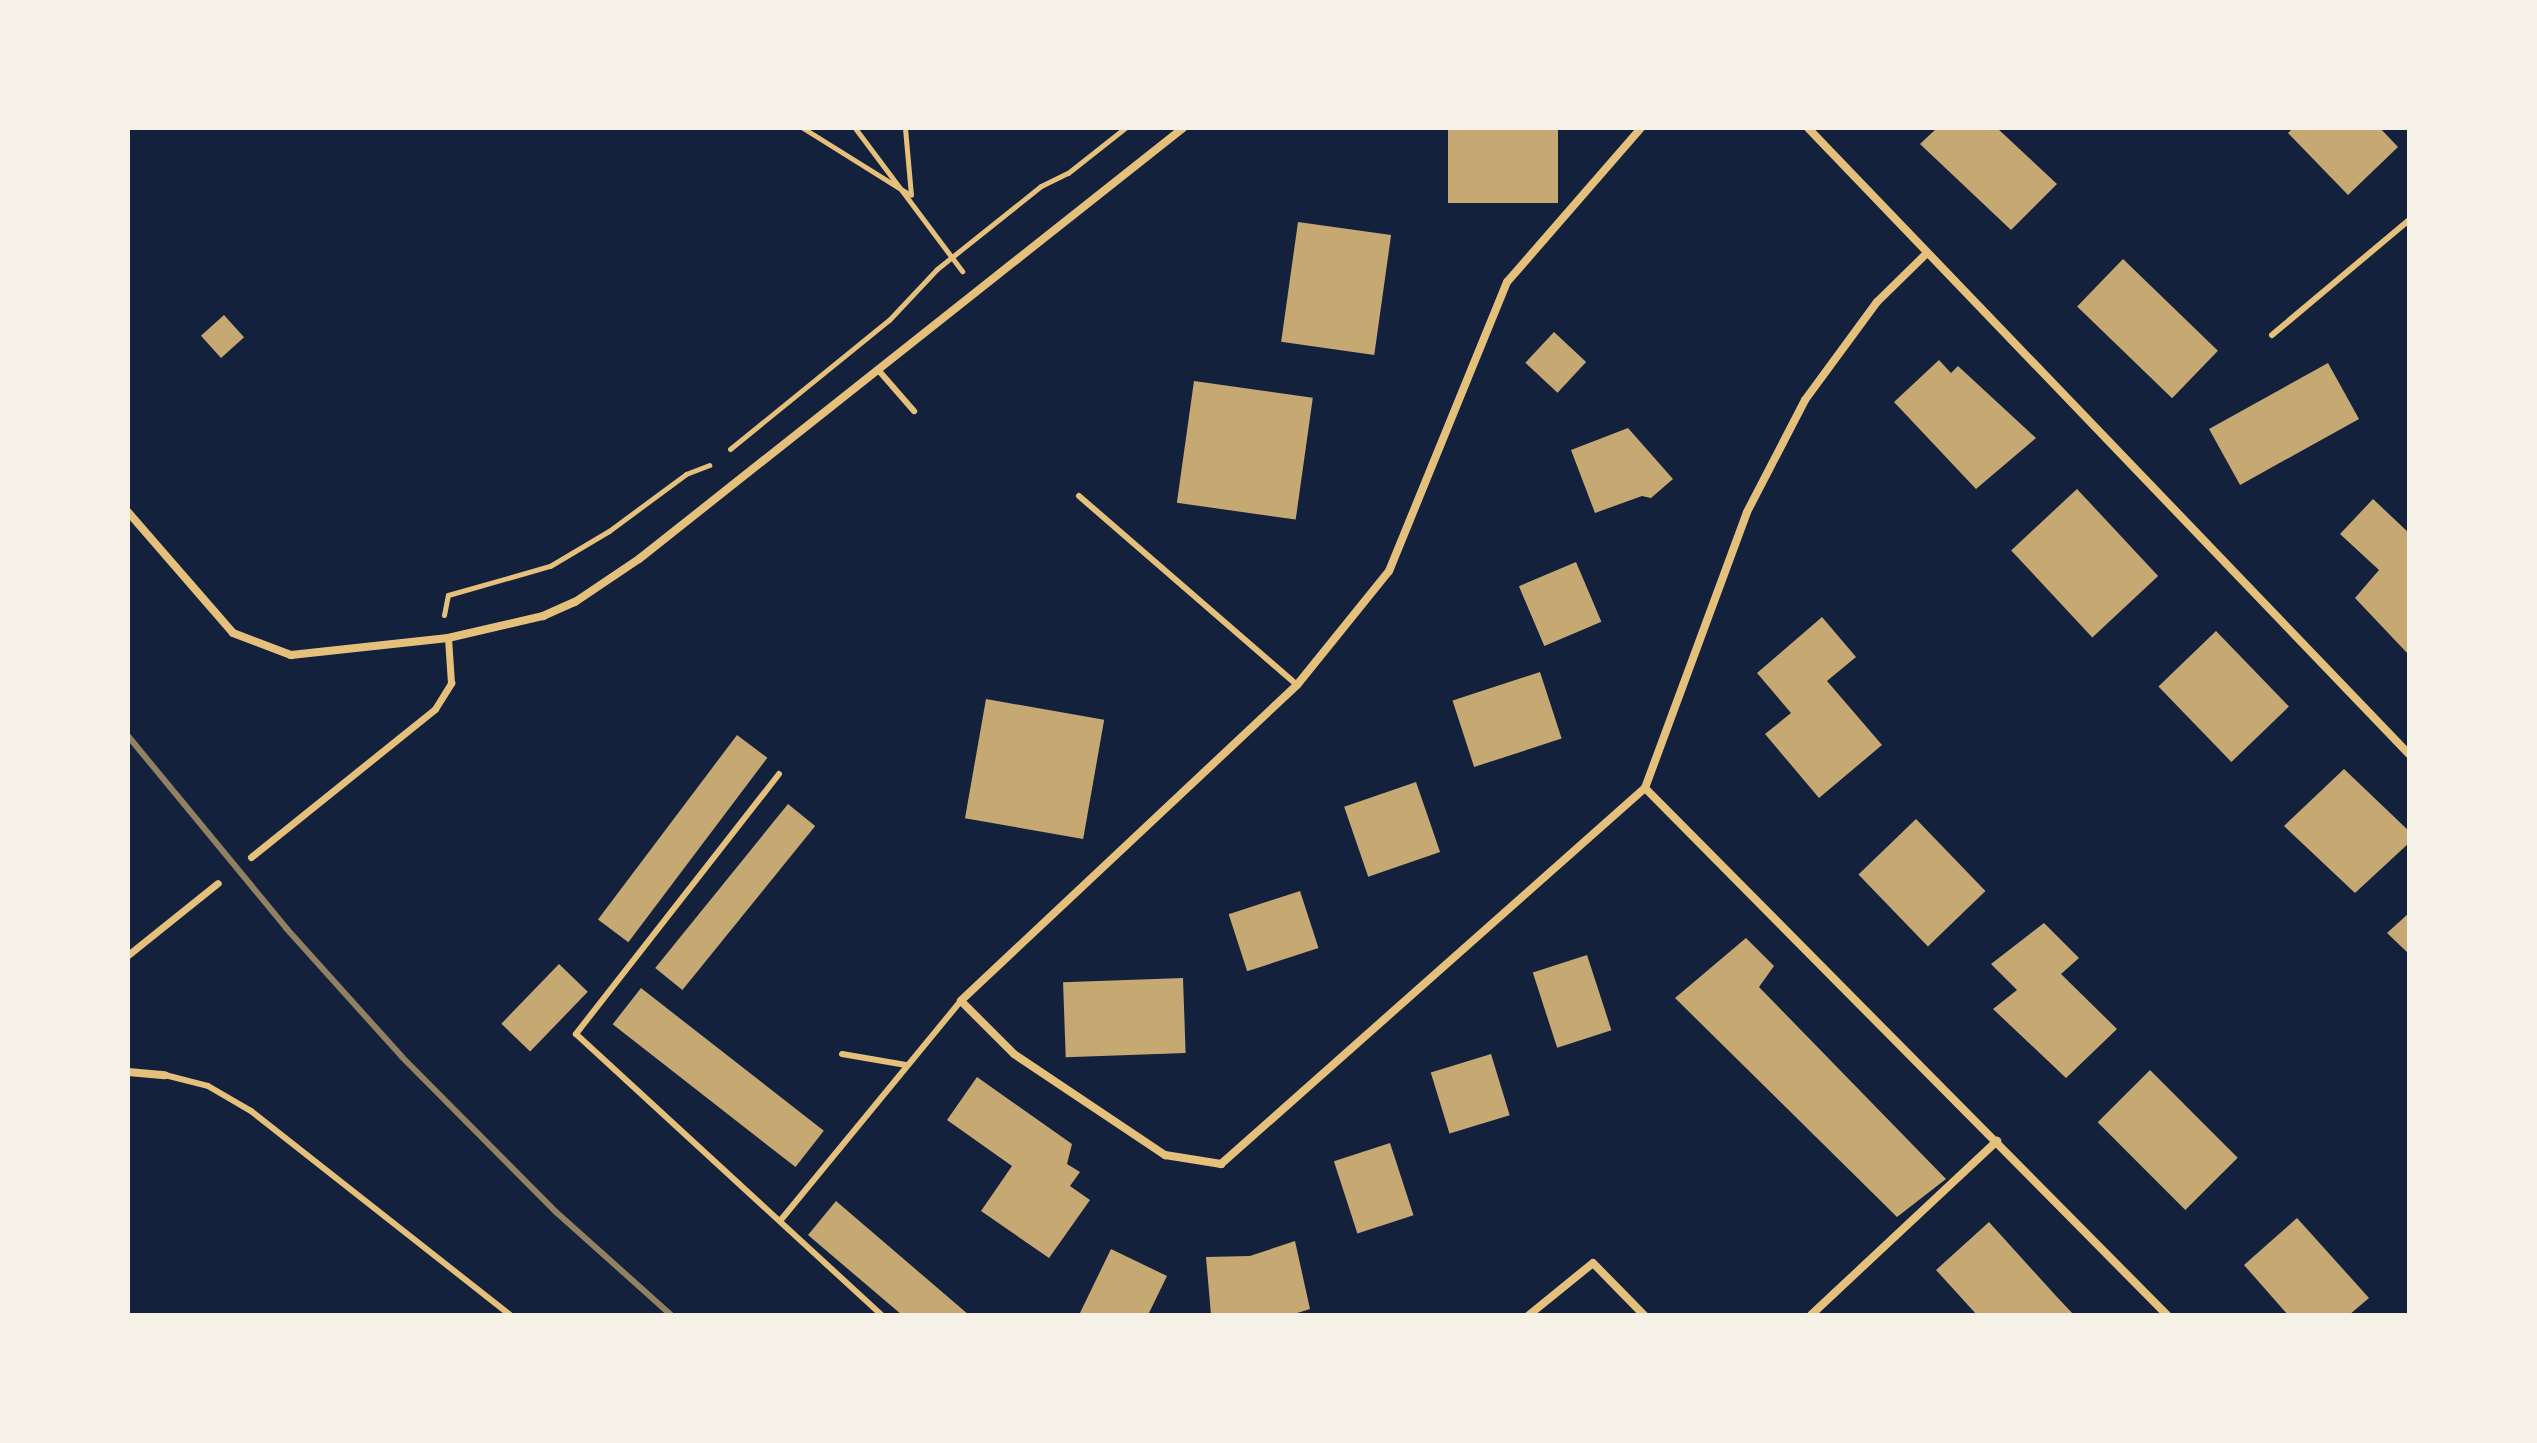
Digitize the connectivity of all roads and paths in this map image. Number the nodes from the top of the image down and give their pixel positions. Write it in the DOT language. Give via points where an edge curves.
graph roads {
  1 [pos="803,128"];
  2 [pos="855,128"];
  3 [pos="905,128"];
  4 [pos="1125,128"];
  5 [pos="1183,128"];
  6 [pos="1641,128"];
  7 [pos="1808,128"];
  8 [pos="911,196"];
  9 [pos="2409,220"];
  10 [pos="1926,254"];
  11 [pos="952,256"];
  12 [pos="967,279"];
  13 [pos="2272,335"];
  14 [pos="880,372"];
  15 [pos="914,411"];
  16 [pos="1079,496"];
  17 [pos="128,512"];
  18 [pos="448,638"];
  19 [pos="1297,685"];
  20 [pos="2409,754"];
  21 [pos="779,774"];
  22 [pos="1645,788"];
  23 [pos="251,857"];
  24 [pos="218,883"];
  25 [pos="128,955"];
  26 [pos="961,1001"];
  27 [pos="842,1054"];
  28 [pos="906,1065"];
  29 [pos="128,1072"];
  30 [pos="165,1075"];
  31 [pos="1997,1141"];
  32 [pos="780,1221"];
  33 [pos="510,1315"];
  34 [pos="882,1315"];
  35 [pos="1529,1315"];
  36 [pos="1644,1315"];
  37 [pos="1811,1315"];
  38 [pos="2167,1315"];
  1 -- 8 [label="path"];
  2 -- 8 [label="path"];
  3 -- 8 [label="path"];
  4 -- 11 [label="path"];
  5 -- 14 [label="street"];
  6 -- 19 [label="street" via="1507,282 1389,571"];
  7 -- 10 [label="street"];
  8 -- 11 [label="path"];
  9 -- 13 [label="lane"];
  10 -- 20 [label="street"];
  10 -- 22 [label="street" via="1877,302 1805,400 1747,512"];
  11 -- 12 [label="path"];
  11 -- 18 [label="path" via="889,320 707,467 686,474 609,531 550,566 448,595 443,607"];
  14 -- 15 [label="lane"];
  14 -- 18 [label="street" via="575,602 543,616"];
  16 -- 19 [label="lane"];
  17 -- 18 [label="street" via="212,613 233,633 259,646 291,655 320,655"];
  18 -- 23 [label="street" via="453,670 441,702"];
  19 -- 26 [label="street"];
  21 -- 32 [label="lane" via="576,1034"];
  22 -- 26 [label="street" via="1221,1164 1165,1155 1014,1054"];
  22 -- 31 [label="street"];
  24 -- 25 [label="street"];
  26 -- 28 [label="lane"];
  27 -- 28 [label="lane"];
  28 -- 32 [label="lane"];
  29 -- 30 [label="street"];
  30 -- 33 [label="lane" via="208,1086 251,1111"];
  31 -- 37 [label="street"];
  31 -- 38 [label="street"];
  32 -- 34 [label="lane"];
  35 -- 36 [label="street" via="1593,1263"];
}
